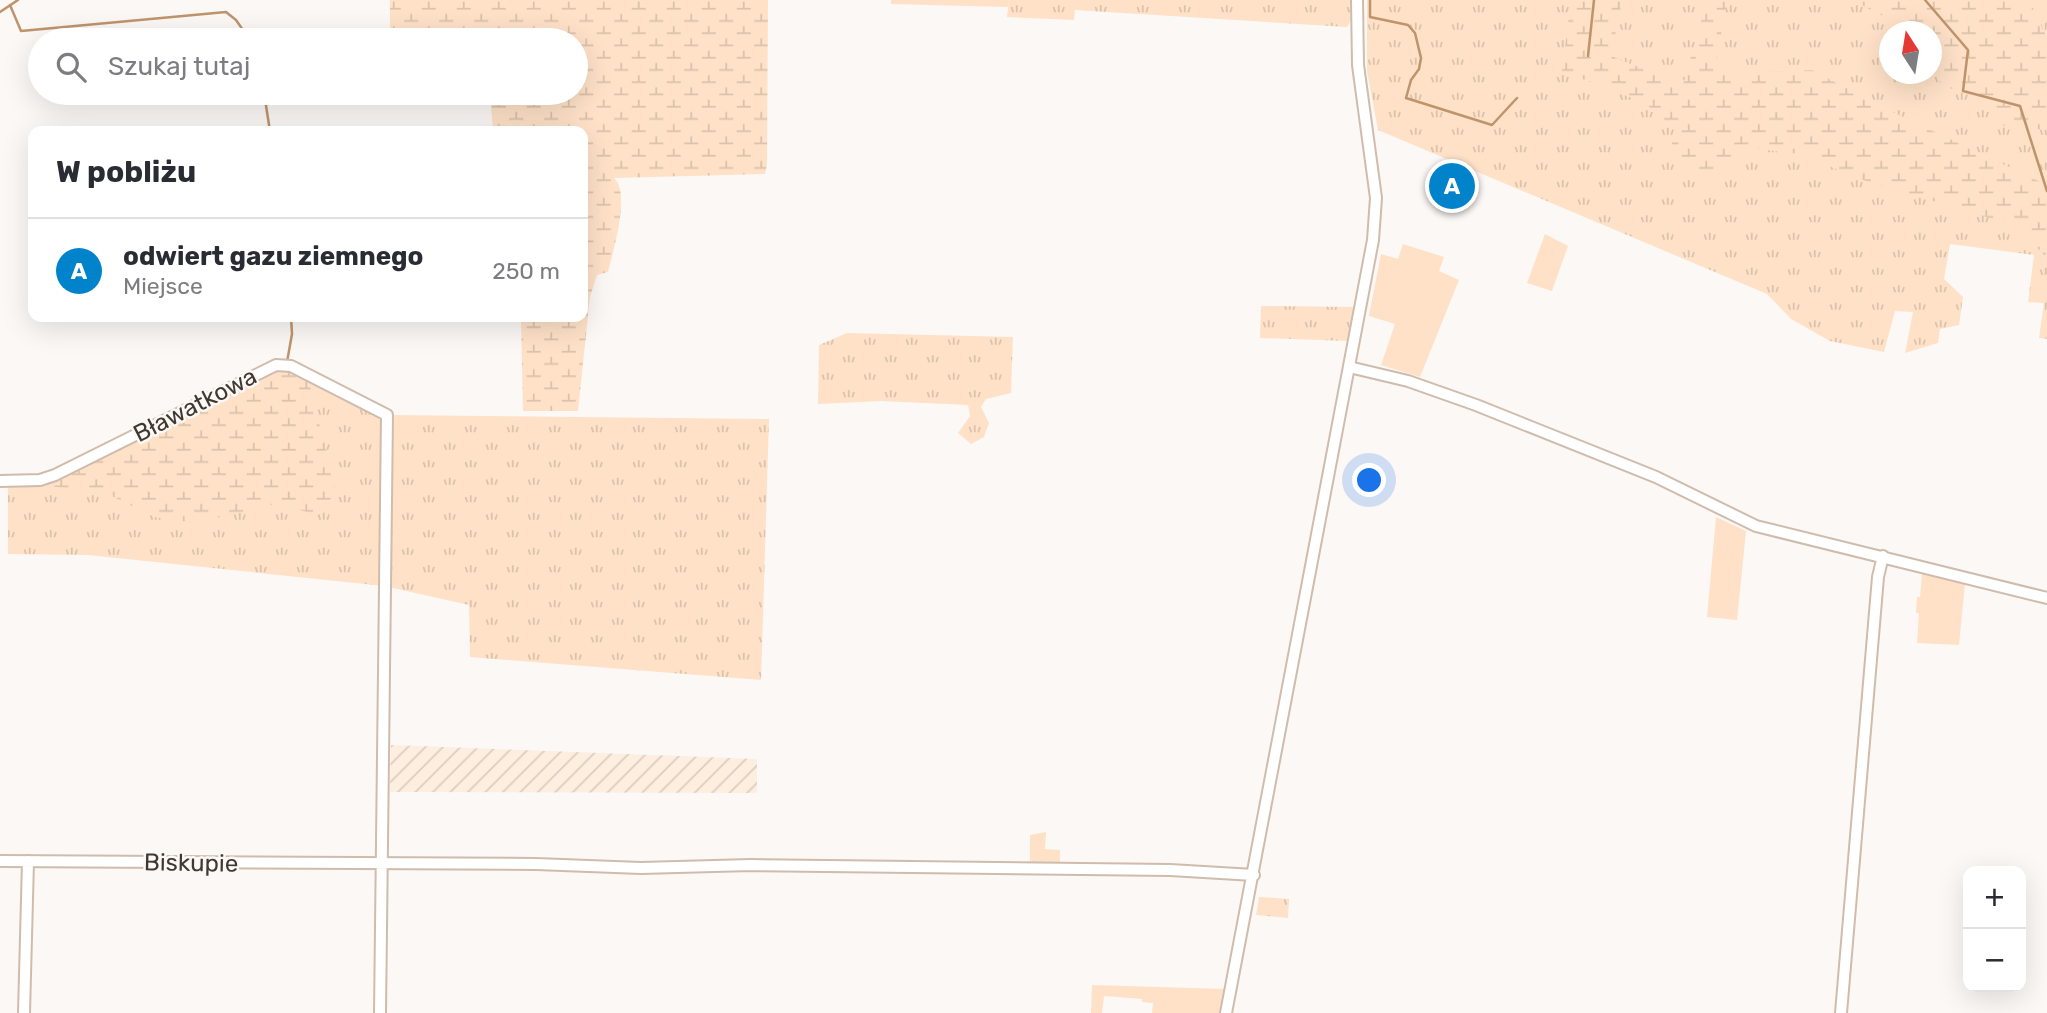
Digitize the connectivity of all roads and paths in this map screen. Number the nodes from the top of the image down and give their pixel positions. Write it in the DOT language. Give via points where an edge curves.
graph roads {
  1 [pos="1357,0"];
  2 [pos="1349,367"];
  3 [pos="0,481"];
  4 [pos="1883,556"];
  5 [pos="2047,598"];
  6 [pos="0,861"];
  7 [pos="28,861"];
  8 [pos="382,865"];
  9 [pos="1254,875"];
  10 [pos="24,1013"];
  11 [pos="380,1013"];
  12 [pos="1226,1013"];
  13 [pos="1841,1013"];
  1 -- 2 [label="street" via="1358,65 1376,211"];
  2 -- 4 [label="street" via="1408,381 1476,405 1656,477 1756,526"];
  2 -- 9 [label="street"];
  3 -- 8 [label="street, Bławatkowa" via="55,475 281,364 387,415"];
  4 -- 5 [label="street"];
  4 -- 13 [label="street"];
  6 -- 7 [label="street, Biskupie"];
  7 -- 8 [label="street, Biskupie"];
  7 -- 10 [label="street"];
  8 -- 9 [label="street, Biskupie" via="751,865"];
  8 -- 11 [label="street"];
  9 -- 12 [label="street"];
}
